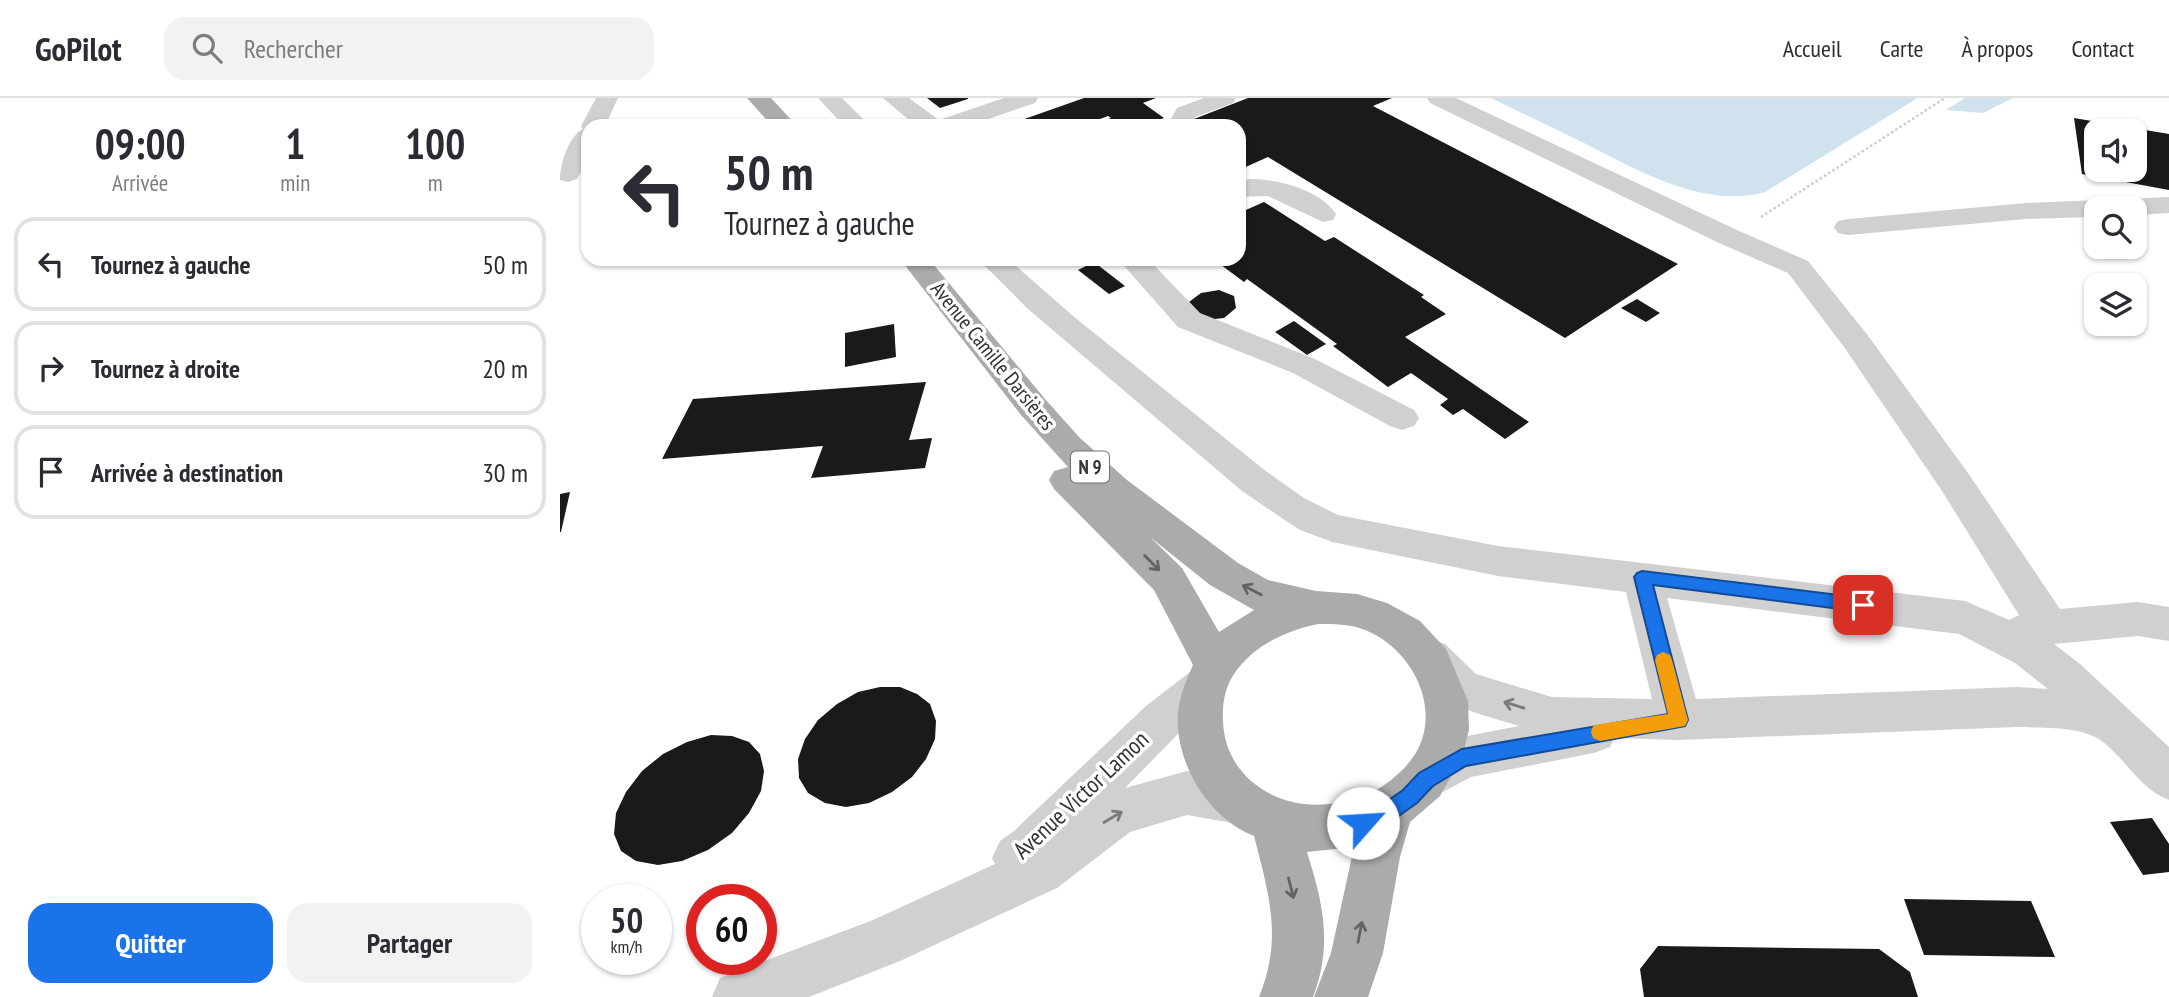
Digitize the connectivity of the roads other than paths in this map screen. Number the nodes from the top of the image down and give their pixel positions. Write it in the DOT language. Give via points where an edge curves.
graph roads {
  1 [pos="607,98"];
  2 [pos="758,98"];
  3 [pos="775,98"];
  4 [pos="829,98"];
  5 [pos="894,98"];
  6 [pos="1027,98"];
  7 [pos="1225,98"];
  8 [pos="1438,98"];
  9 [pos="596,119"];
  10 [pos="778,119"];
  11 [pos="795,119"];
  12 [pos="852,119"];
  13 [pos="922,119"];
  14 [pos="966,119"];
  15 [pos="1183,119"];
  16 [pos="581,152"];
  17 [pos="572,174"];
  18 [pos="2133,183"];
  19 [pos="1246,189"];
  20 [pos="2158,206"];
  21 [pos="2084,209"];
  22 [pos="1323,214"];
  23 [pos="1848,227"];
  24 [pos="2169,229"];
  25 [pos="897,266"];
  26 [pos="920,266"];
  27 [pos="999,266"];
  28 [pos="1139,266"];
  29 [pos="1402,418"];
  30 [pos="1642,577"];
  31 [pos="1318,607"];
  32 [pos="2169,624"];
  33 [pos="2049,627"];
  34 [pos="1999,633"];
  35 [pos="1430,657"];
  36 [pos="1210,675"];
  37 [pos="1679,720"];
  38 [pos="2113,722"];
  39 [pos="2169,778"];
  40 [pos="1408,795"];
  41 [pos="1256,812"];
  42 [pos="882,943"];
  43 [pos="740,997"];
  44 [pos="1286,997"];
  45 [pos="1341,997"];
  1 -- 9 [label="street"];
  2 -- 10 [label="main road"];
  3 -- 11 [label="main road"];
  4 -- 12 [label="street"];
  5 -- 13 [label="street"];
  6 -- 14 [label="street"];
  7 -- 15 [label="street" via="1185,113"];
  8 -- 33 [label="street" via="1798,267 1955,482"];
  16 -- 17 [label="street"];
  18 -- 20 [label="street"];
  19 -- 22 [label="street" via="1271,187"];
  20 -- 24 [label="street"];
  21 -- 23 [label="street"];
  25 -- 36 [label="main road, Avenue Camille Darsières / N 9, one-way" via="1043,453 1168,579"];
  31 -- 26 [label="main road, Avenue Camille Darsières / N 9, one-way" via="1259,595 1224,574 1114,489 1032,407"];
  27 -- 30 [label="street" via="1246,476 1310,520 1498,561"];
  28 -- 29 [label="street" via="1189,320 1304,366"];
  30 -- 34 [label="street" via="1965,618"];
  30 -- 37 [label="street"];
  31 -- 35 [label="main road" via="1350,608 1381,618 1408,634"];
  31 -- 36 [label="main road" via="1287,612 1259,624 1234,642"];
  32 -- 33 [label="street" via="2138,619"];
  33 -- 34 [label="street"];
  34 -- 38 [label="street" via="2065,677"];
  37 -- 35 [label="street, one-way" via="1552,717 1462,689"];
  35 -- 40 [label="main road" via="1444,685 1448,717 1442,749"];
  36 -- 41 [label="main road" via="1199,716 1203,747 1216,776"];
  36 -- 42 [label="street, Avenue Victor Lamon" via="1031,848"];
  37 -- 38 [label="street" via="2017,707 2061,709"];
  37 -- 40 [label="street" via="1462,758"];
  38 -- 39 [label="street"];
  40 -- 41 [label="main road" via="1363,823 1334,829 1303,828"];
  45 -- 40 [label="main road, one-way" via="1379,836"];
  42 -- 41 [label="street, Avenue Victor Lamon, one-way" via="1039,870 1117,813 1187,793"];
  41 -- 44 [label="main road, one-way" via="1295,904 1297,966"];
  42 -- 43 [label="street, Avenue Victor Lamon"];
}
